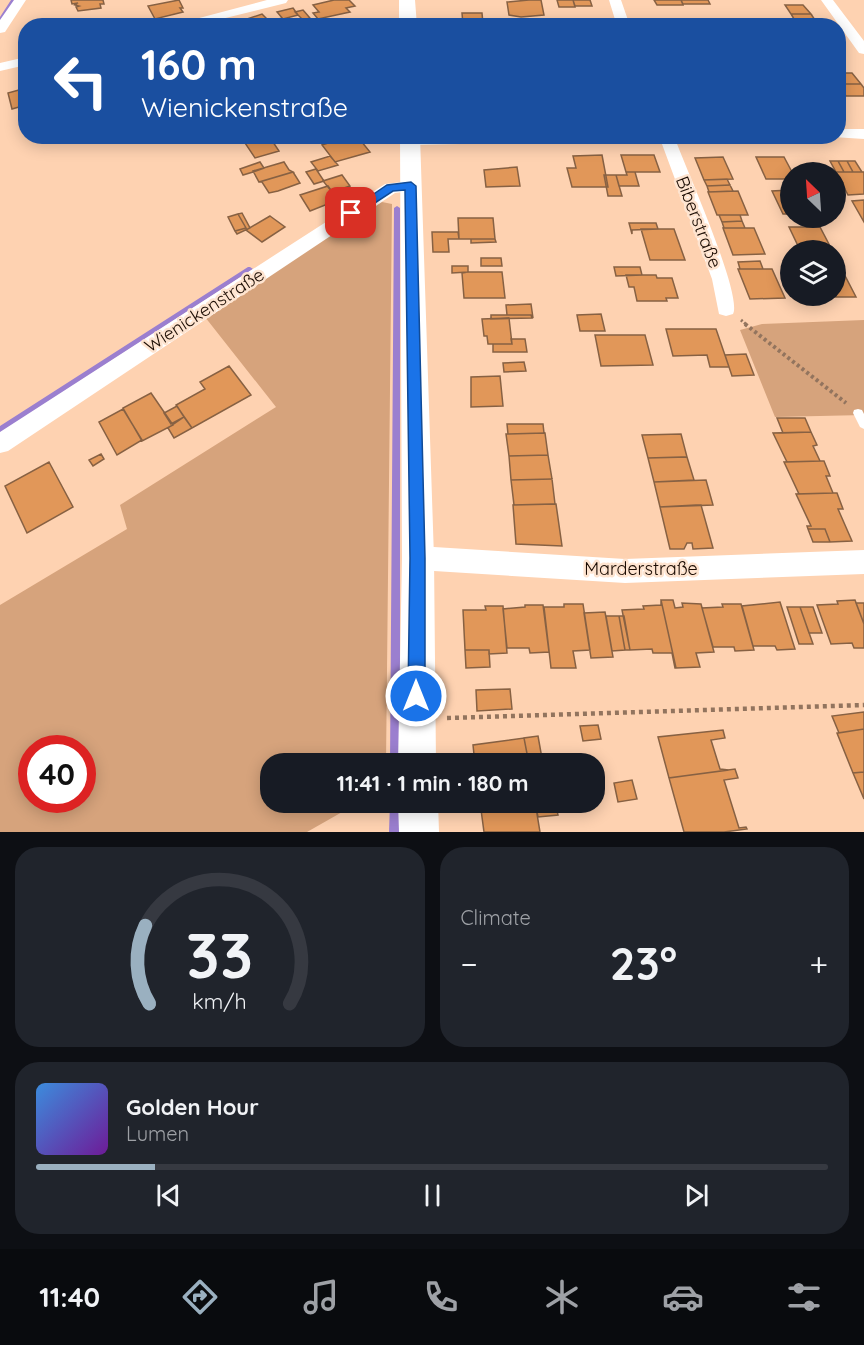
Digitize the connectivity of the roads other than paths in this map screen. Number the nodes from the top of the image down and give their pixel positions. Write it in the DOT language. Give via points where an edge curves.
graph roads {
  1 [pos="20,0"];
  2 [pos="282,0"];
  3 [pos="407,0"];
  4 [pos="615,0"];
  5 [pos="827,0"];
  6 [pos="210,17"];
  7 [pos="408,18"];
  8 [pos="621,18"];
  9 [pos="840,18"];
  10 [pos="846,26"];
  11 [pos="0,29"];
  12 [pos="864,50"];
  13 [pos="18,63"];
  14 [pos="0,67"];
  15 [pos="846,134"];
  16 [pos="864,134"];
  17 [pos="410,144"];
  18 [pos="669,144"];
  19 [pos="411,186"];
  20 [pos="726,309"];
  21 [pos="858,413"];
  22 [pos="864,424"];
  23 [pos="0,444"];
  24 [pos="418,558"];
  25 [pos="864,562"];
  26 [pos="417,753"];
  27 [pos="418,813"];
  28 [pos="418,832"];
  1 -- 11 [label="street"];
  2 -- 6 [label="street"];
  3 -- 7 [label="street"];
  4 -- 8 [label="street"];
  5 -- 9 [label="street"];
  10 -- 12 [label="street"];
  13 -- 14 [label="street"];
  15 -- 16 [label="street"];
  17 -- 19 [label="street"];
  18 -- 20 [label="street, Biberstraße" via="720,279"];
  19 -- 23 [label="street, Wienickenstraße" via="390,188"];
  19 -- 24 [label="street"];
  21 -- 22 [label="lane"];
  24 -- 25 [label="street, Marderstraße" via="625,571"];
  24 -- 26 [label="street"];
  27 -- 28 [label="street"];
}
